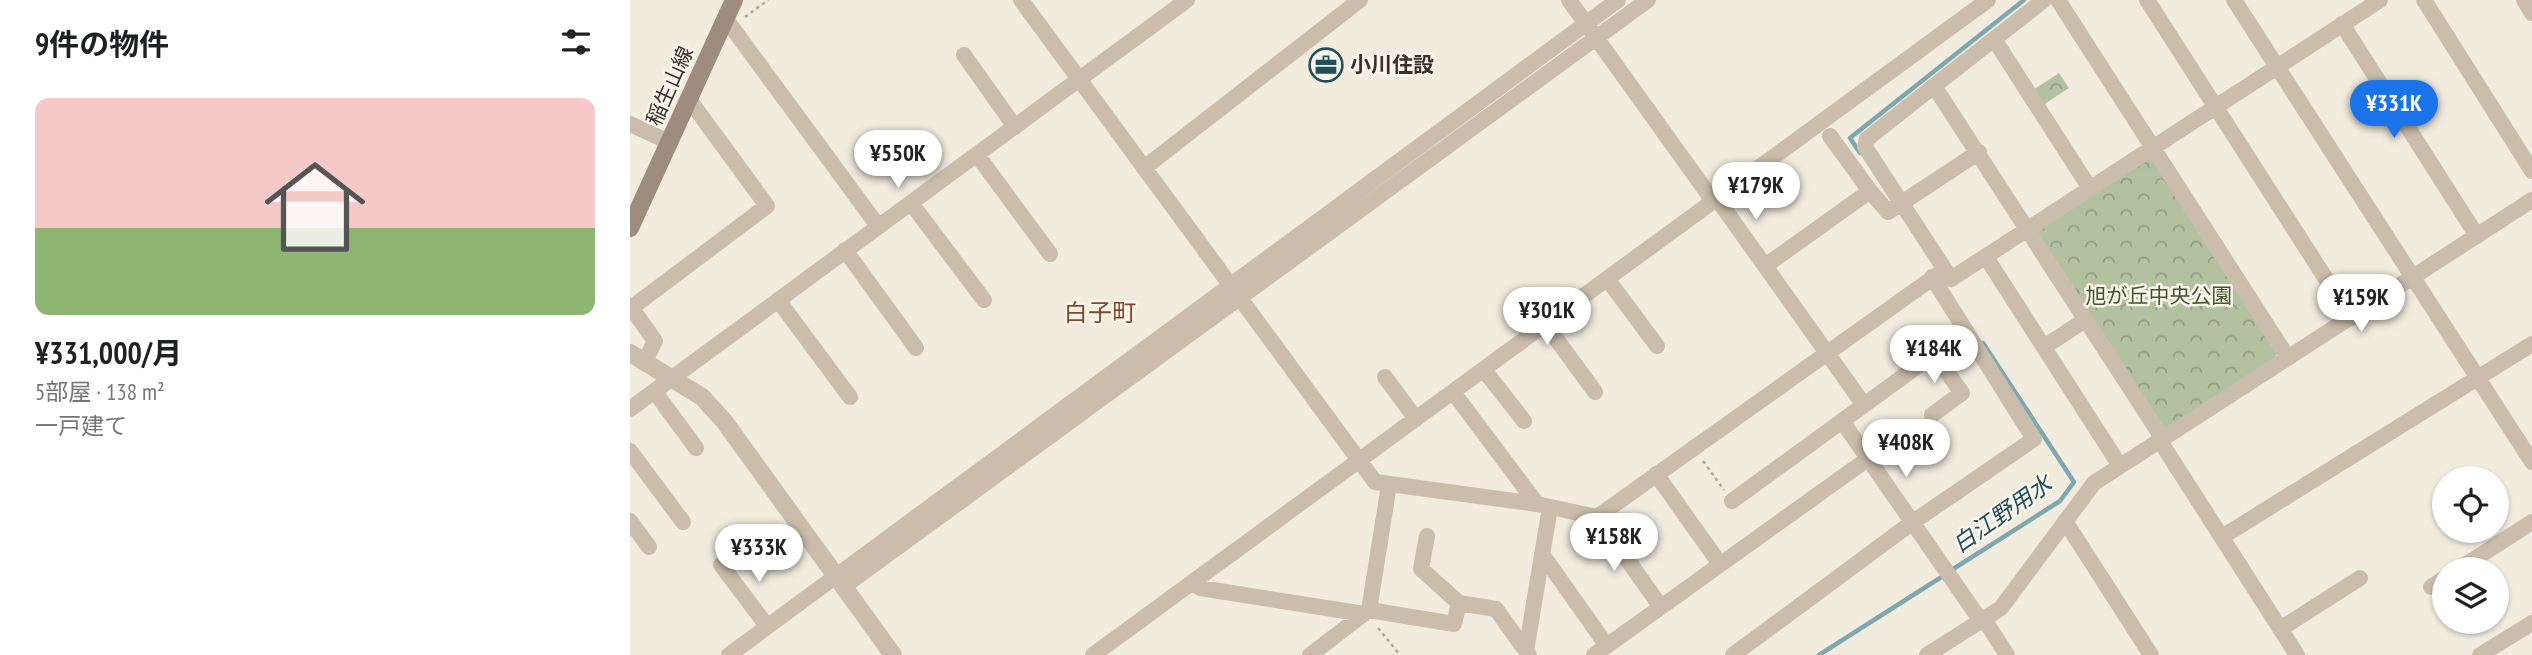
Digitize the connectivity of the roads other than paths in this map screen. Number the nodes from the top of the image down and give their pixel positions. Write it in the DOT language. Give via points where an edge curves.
graph roads {
  1 [pos="734,0"];
  2 [pos="1021,0"];
  3 [pos="1187,0"];
  4 [pos="1360,0"];
  5 [pos="1569,0"];
  6 [pos="1618,0"];
  7 [pos="1648,0"];
  8 [pos="1988,0"];
  9 [pos="2044,0"];
  10 [pos="2058,0"];
  11 [pos="2147,0"];
  12 [pos="2380,0"];
  13 [pos="2424,0"];
  14 [pos="2524,0"];
  15 [pos="2237,1"];
  16 [pos="1163,7"];
  17 [pos="2532,13"];
  18 [pos="729,22"];
  19 [pos="2342,24"];
  20 [pos="1592,30"];
  21 [pos="1994,39"];
  22 [pos="964,55"];
  23 [pos="2278,66"];
  24 [pos="1079,79"];
  25 [pos="1934,86"];
  26 [pos="688,99"];
  27 [pos="2215,107"];
  28 [pos="630,124"];
  29 [pos="1015,127"];
  30 [pos="1830,136"];
  31 [pos="669,142"];
  32 [pos="2153,147"];
  33 [pos="1979,152"];
  34 [pos="978,156"];
  35 [pos="1144,168"];
  36 [pos="2532,171"];
  37 [pos="2089,187"];
  38 [pos="1870,191"];
  39 [pos="2532,200"];
  40 [pos="1716,201"];
  41 [pos="1902,202"];
  42 [pos="911,203"];
  43 [pos="878,226"];
  44 [pos="2028,227"];
  45 [pos="630,228"];
  46 [pos="2477,236"];
  47 [pos="845,250"];
  48 [pos="1051,254"];
  49 [pos="1986,257"];
  50 [pos="1765,266"];
  51 [pos="1938,274"];
  52 [pos="2413,277"];
  53 [pos="1608,280"];
  54 [pos="1234,293"];
  55 [pos="778,300"];
  56 [pos="984,300"];
  57 [pos="631,307"];
  58 [pos="2351,318"];
  59 [pos="2085,320"];
  60 [pos="1545,325"];
  61 [pos="2532,344"];
  62 [pos="1657,346"];
  63 [pos="2044,347"];
  64 [pos="916,348"];
  65 [pos="1827,353"];
  66 [pos="638,357"];
  67 [pos="2288,358"];
  68 [pos="1484,370"];
  69 [pos="673,377"];
  70 [pos="1385,377"];
  71 [pos="2477,378"];
  72 [pos="655,392"];
  73 [pos="1453,392"];
  74 [pos="1595,392"];
  75 [pos="850,397"];
  76 [pos="1864,405"];
  77 [pos="630,409"];
  78 [pos="1931,415"];
  79 [pos="1416,419"];
  80 [pos="1524,421"];
  81 [pos="1842,421"];
  82 [pos="2162,440"];
  83 [pos="696,448"];
  84 [pos="630,452"];
  85 [pos="1869,458"];
  86 [pos="1358,461"];
  87 [pos="2532,462"];
  88 [pos="2120,466"];
  89 [pos="1657,474"];
  90 [pos="1389,485"];
  91 [pos="1732,501"];
  92 [pos="1543,505"];
  93 [pos="1597,517"];
  94 [pos="630,521"];
  95 [pos="2065,521"];
  96 [pos="683,522"];
  97 [pos="1913,522"];
  98 [pos="2532,522"];
  99 [pos="1427,536"];
  100 [pos="2222,537"];
  101 [pos="649,547"];
  102 [pos="1542,554"];
  103 [pos="2478,557"];
  104 [pos="1720,564"];
  105 [pos="721,565"];
  106 [pos="2360,578"];
  107 [pos="839,580"];
  108 [pos="1193,582"];
  109 [pos="1459,603"];
  110 [pos="1661,607"];
  111 [pos="1367,612"];
  112 [pos="1983,620"];
  113 [pos="2532,623"];
  114 [pos="767,626"];
  115 [pos="2280,629"];
  116 [pos="1601,651"];
  117 [pos="1527,653"];
  118 [pos="729,655"];
  119 [pos="893,655"];
  120 [pos="1093,655"];
  121 [pos="1310,655"];
  122 [pos="1733,655"];
  123 [pos="1927,655"];
  124 [pos="2007,655"];
  125 [pos="2151,655"];
  126 [pos="2297,655"];
  127 [pos="2480,655"];
  1 -- 18 [label="main road, 稲生山線"];
  2 -- 24 [label="street"];
  3 -- 16 [label="street"];
  4 -- 35 [label="street"];
  5 -- 20 [label="street"];
  6 -- 20 [label="street"];
  7 -- 20 [label="street"];
  8 -- 40 [label="street"];
  9 -- 21 [label="street"];
  10 -- 32 [label="street"];
  11 -- 27 [label="street"];
  12 -- 19 [label="street"];
  13 -- 36 [label="street"];
  14 -- 17 [label="street"];
  15 -- 23 [label="street"];
  16 -- 24 [label="street"];
  18 -- 26 [label="main road, 稲生山線"];
  18 -- 43 [label="street"];
  19 -- 23 [label="street"];
  19 -- 46 [label="street"];
  20 -- 40 [label="street"];
  20 -- 54 [label="street"];
  21 -- 25 [label="street"];
  21 -- 37 [label="street"];
  22 -- 29 [label="street"];
  23 -- 27 [label="street"];
  23 -- 52 [label="street"];
  24 -- 29 [label="street"];
  24 -- 35 [label="street"];
  25 -- 33 [label="street"];
  25 -- 41 [label="street" via="1867,139 1865,146"];
  26 -- 31 [label="main road, 稲生山線"];
  26 -- 57 [label="street" via="767,206"];
  27 -- 32 [label="street"];
  27 -- 58 [label="street"];
  28 -- 31 [label="street"];
  29 -- 34 [label="street"];
  30 -- 38 [label="street"];
  31 -- 45 [label="main road, 稲生山線"];
  32 -- 37 [label="street"];
  32 -- 67 [label="street"];
  33 -- 41 [label="street"];
  33 -- 44 [label="street"];
  34 -- 42 [label="street"];
  34 -- 48 [label="street"];
  35 -- 54 [label="street"];
  37 -- 44 [label="street"];
  38 -- 41 [label="street" via="1888,212"];
  38 -- 50 [label="street"];
  39 -- 46 [label="street"];
  40 -- 50 [label="street"];
  40 -- 53 [label="street"];
  41 -- 51 [label="street"];
  42 -- 43 [label="street"];
  42 -- 56 [label="street"];
  43 -- 47 [label="street"];
  44 -- 49 [label="street"];
  44 -- 59 [label="street"];
  46 -- 52 [label="street"];
  47 -- 55 [label="street"];
  47 -- 64 [label="street"];
  49 -- 51 [label="street" via="1951,279"];
  49 -- 63 [label="street"];
  50 -- 65 [label="street"];
  51 -- 65 [label="street"];
  51 -- 97 [label="street" via="2034,439"];
  52 -- 58 [label="street"];
  52 -- 71 [label="street"];
  53 -- 60 [label="street"];
  53 -- 62 [label="street"];
  54 -- 86 [label="street"];
  54 -- 107 [label="street"];
  55 -- 69 [label="street"];
  55 -- 75 [label="street"];
  57 -- 66 [label="street" via="655,341"];
  58 -- 67 [label="street"];
  59 -- 63 [label="street"];
  59 -- 82 [label="street"];
  60 -- 68 [label="street"];
  60 -- 74 [label="street"];
  61 -- 71 [label="street"];
  63 -- 88 [label="street"];
  65 -- 76 [label="street"];
  65 -- 89 [label="street"];
  66 -- 69 [label="street"];
  67 -- 82 [label="street"];
  68 -- 73 [label="street"];
  68 -- 80 [label="street"];
  69 -- 72 [label="street"];
  69 -- 107 [label="street" via="702,397 724,421"];
  70 -- 79 [label="street"];
  71 -- 87 [label="street"];
  71 -- 100 [label="street"];
  72 -- 77 [label="street"];
  72 -- 83 [label="street"];
  73 -- 79 [label="street"];
  73 -- 92 [label="street"];
  76 -- 78 [label="street" via="1934,354 1962,393"];
  76 -- 81 [label="street"];
  79 -- 86 [label="street"];
  81 -- 85 [label="street"];
  81 -- 91 [label="street"];
  82 -- 88 [label="street"];
  82 -- 100 [label="street"];
  84 -- 96 [label="street"];
  85 -- 97 [label="street"];
  85 -- 104 [label="street"];
  86 -- 90 [label="street" via="1375,482"];
  86 -- 108 [label="street"];
  88 -- 95 [label="street" via="2094,483"];
  89 -- 93 [label="street"];
  89 -- 104 [label="street"];
  90 -- 92 [label="street"];
  90 -- 111 [label="street"];
  92 -- 93 [label="street"];
  92 -- 102 [label="street"];
  93 -- 110 [label="street"];
  94 -- 101 [label="street"];
  95 -- 112 [label="street" via="2001,608"];
  95 -- 125 [label="street"];
  97 -- 112 [label="street"];
  97 -- 122 [label="street"];
  98 -- 103 [label="street"];
  99 -- 109 [label="street" via="1421,569"];
  100 -- 115 [label="street"];
  102 -- 116 [label="street"];
  102 -- 117 [label="street"];
  104 -- 110 [label="street"];
  105 -- 114 [label="street"];
  106 -- 115 [label="street"];
  107 -- 114 [label="street"];
  107 -- 119 [label="street"];
  108 -- 111 [label="street" via="1200,588"];
  108 -- 120 [label="street"];
  109 -- 111 [label="street" via="1454,624"];
  109 -- 117 [label="street" via="1496,609"];
  110 -- 116 [label="street"];
  111 -- 121 [label="street"];
  112 -- 123 [label="street"];
  112 -- 124 [label="street"];
  113 -- 127 [label="street"];
  114 -- 118 [label="street"];
  115 -- 126 [label="street"];
}
